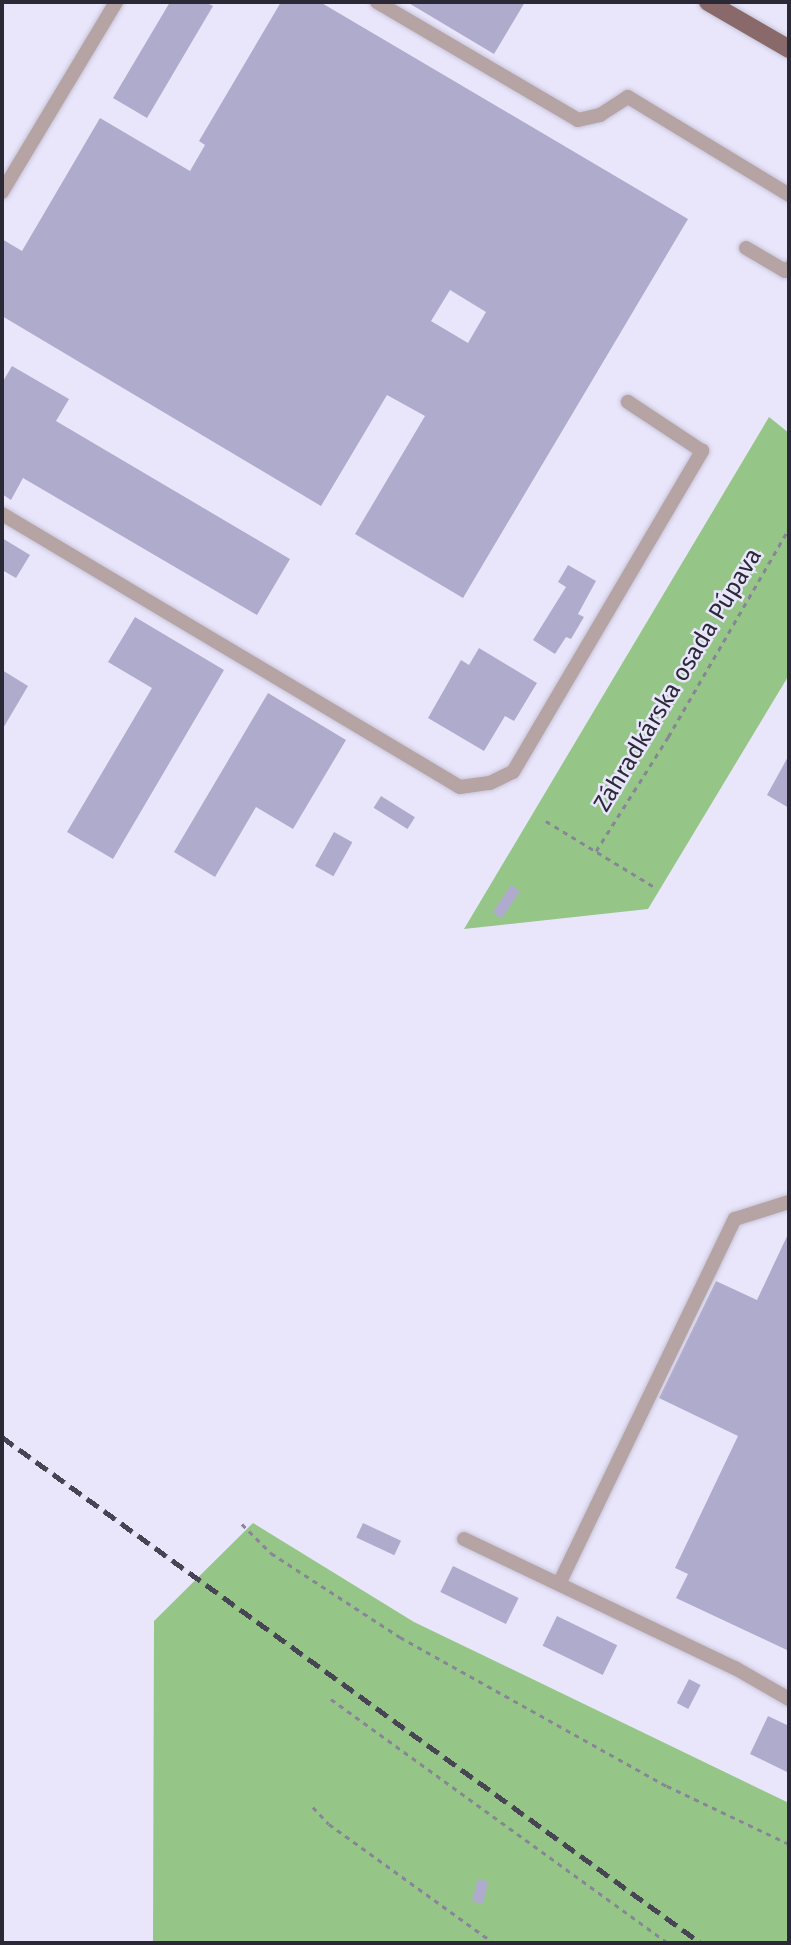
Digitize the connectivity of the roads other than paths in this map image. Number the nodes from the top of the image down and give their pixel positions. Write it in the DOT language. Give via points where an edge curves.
graph roads {
  1 [pos="116,2"];
  2 [pos="377,2"];
  3 [pos="708,2"];
  4 [pos="789,49"];
  5 [pos="2,192"];
  6 [pos="789,195"];
  7 [pos="746,248"];
  8 [pos="789,268"];
  9 [pos="628,402"];
  10 [pos="2,514"];
  11 [pos="789,1202"];
  12 [pos="464,1539"];
  13 [pos="559,1584"];
  14 [pos="789,1699"];
  1 -- 5 [label="lane"];
  2 -- 6 [label="lane" via="578,120 600,115 628,97"];
  3 -- 4 [label="main road"];
  7 -- 8 [label="lane" via="785,271"];
  9 -- 10 [label="lane" via="702,451 513,772 490,783 460,787"];
  11 -- 13 [label="lane" via="734,1219"];
  12 -- 13 [label="lane"];
  13 -- 14 [label="lane" via="735,1668"];
}
